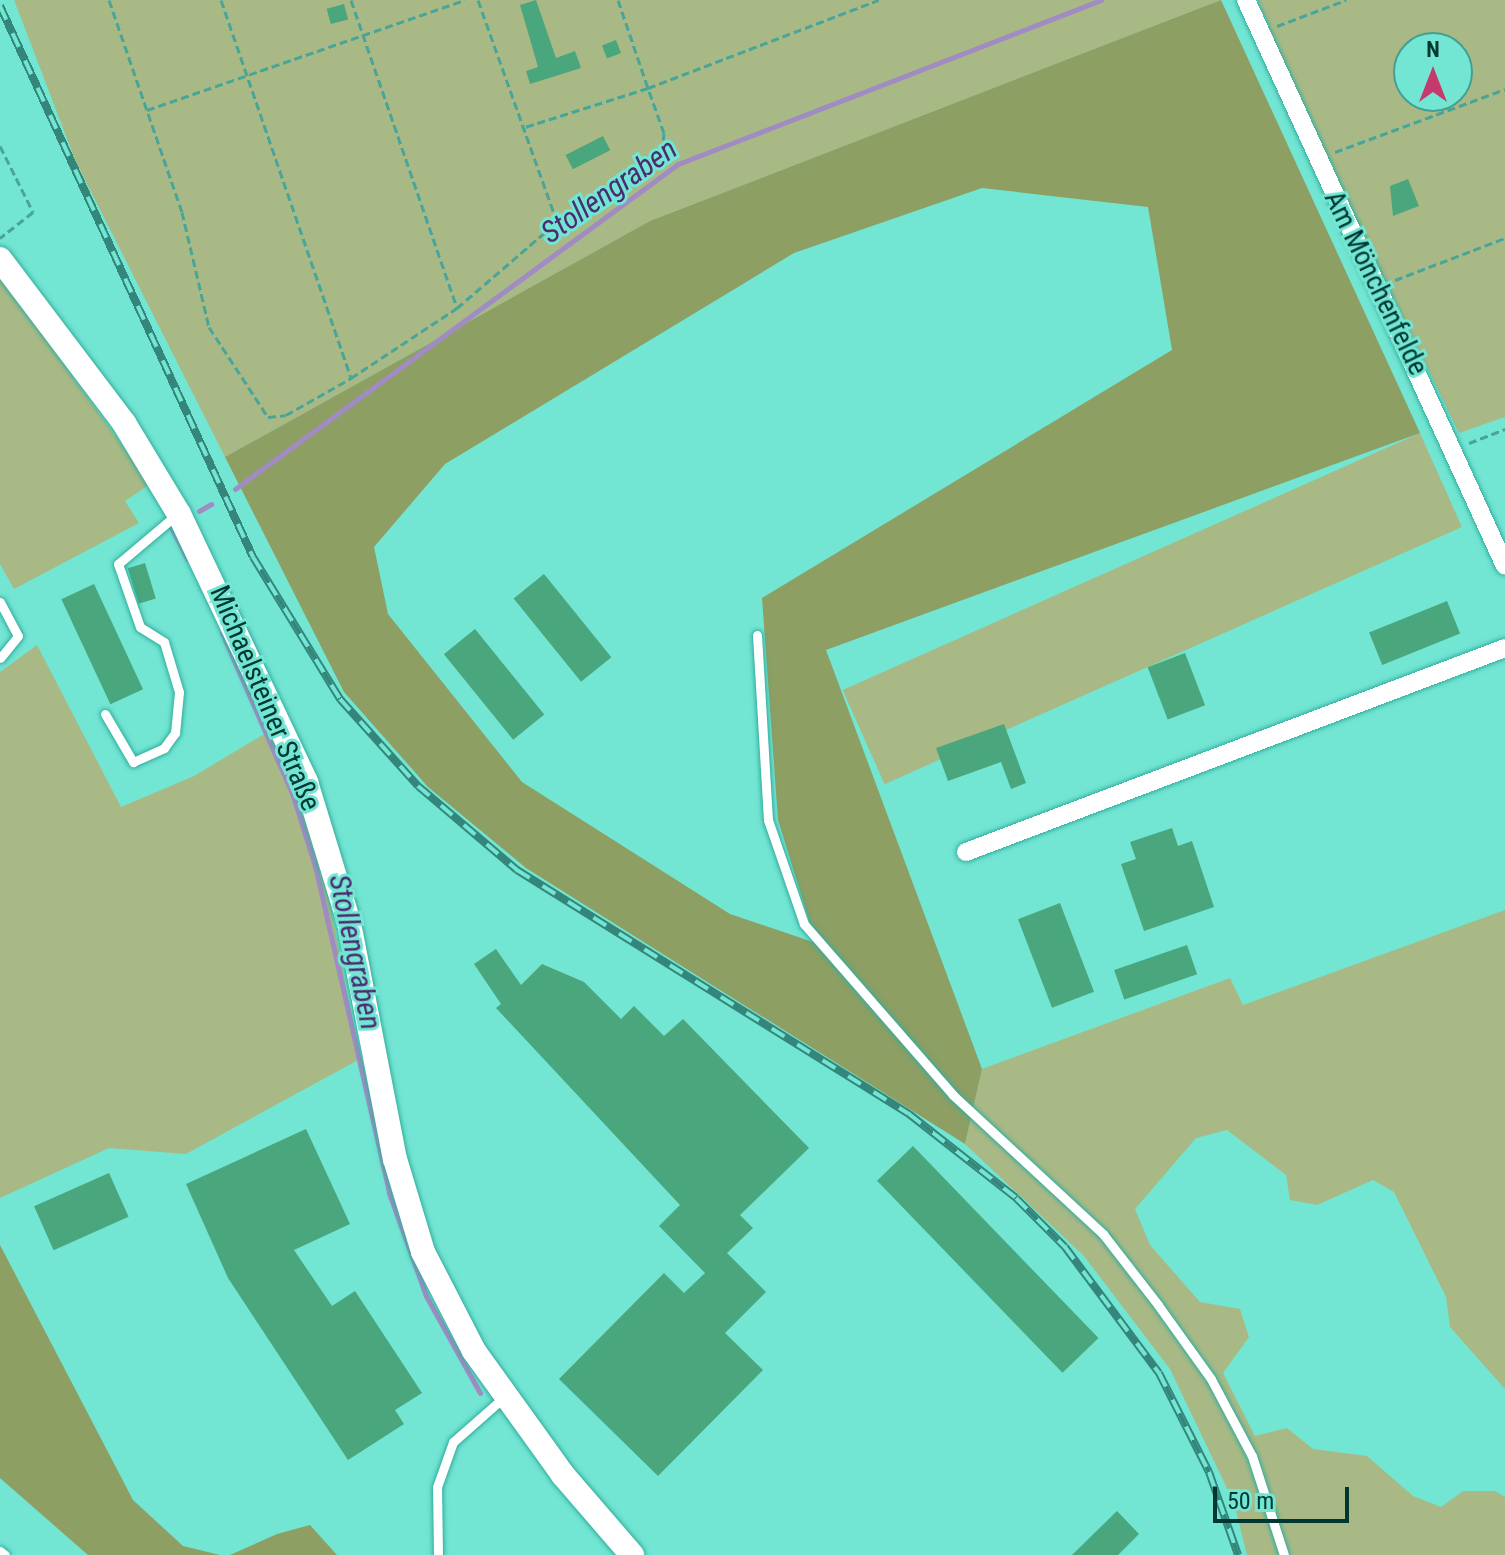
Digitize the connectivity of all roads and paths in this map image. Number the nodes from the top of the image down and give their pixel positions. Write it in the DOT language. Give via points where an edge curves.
graph roads {
  1 [pos="109,0"];
  2 [pos="221,0"];
  3 [pos="351,0"];
  4 [pos="465,0"];
  5 [pos="478,0"];
  6 [pos="618,0"];
  7 [pos="879,0"];
  8 [pos="1246,0"];
  9 [pos="1346,0"];
  10 [pos="1259,33"];
  11 [pos="364,34"];
  12 [pos="246,75"];
  13 [pos="648,88"];
  14 [pos="1505,89"];
  15 [pos="147,110"];
  16 [pos="525,127"];
  17 [pos="0,146"];
  18 [pos="1316,159"];
  19 [pos="557,222"];
  20 [pos="0,238"];
  21 [pos="1505,238"];
  22 [pos="0,259"];
  23 [pos="1380,285"];
  24 [pos="457,308"];
  25 [pos="351,378"];
  26 [pos="1505,429"];
  27 [pos="1454,448"];
  28 [pos="179,514"];
  29 [pos="1505,566"];
  30 [pos="0,602"];
  31 [pos="757,635"];
  32 [pos="1505,648"];
  33 [pos="0,658"];
  34 [pos="105,714"];
  35 [pos="966,852"];
  36 [pos="506,1395"];
  37 [pos="0,1551"];
  38 [pos="5,1555"];
  39 [pos="438,1555"];
  40 [pos="632,1555"];
  41 [pos="1284,1555"];
  1 -- 15 [label="path"];
  2 -- 12 [label="path"];
  3 -- 11 [label="path"];
  4 -- 11 [label="path"];
  5 -- 16 [label="path"];
  6 -- 13 [label="path"];
  7 -- 13 [label="path"];
  8 -- 10 [label="street, Am Mönchenfelde"];
  9 -- 10 [label="path"];
  10 -- 18 [label="street, Am Mönchenfelde"];
  11 -- 12 [label="path"];
  11 -- 24 [label="path"];
  12 -- 15 [label="path"];
  12 -- 25 [label="path"];
  13 -- 16 [label="path"];
  13 -- 19 [label="path" via="664,133 662,152 596,204"];
  14 -- 18 [label="path"];
  15 -- 25 [label="path" via="209,327 245,390 268,417 286,415"];
  16 -- 19 [label="path"];
  17 -- 20 [label="path" via="33,212"];
  18 -- 23 [label="street, Am Mönchenfelde"];
  19 -- 24 [label="path"];
  21 -- 23 [label="path"];
  22 -- 28 [label="street, Michaelsteiner Straße" via="124,423"];
  23 -- 27 [label="street, Am Mönchenfelde"];
  24 -- 25 [label="path"];
  26 -- 27 [label="path"];
  27 -- 29 [label="street, Am Mönchenfelde"];
  28 -- 34 [label="lane" via="118,564 140,627 164,642 179,692 175,733 164,748 133,762"];
  28 -- 36 [label="street, Michaelsteiner Straße" via="306,782 349,923 395,1159 423,1252 474,1351"];
  30 -- 33 [label="lane" via="18,636"];
  31 -- 41 [label="lane" via="768,820 804,924 953,1095 1103,1234 1158,1305 1211,1379 1252,1456"];
  32 -- 35 [label="street"];
  36 -- 39 [label="lane" via="453,1442 437,1487"];
  36 -- 40 [label="street, Michaelsteiner Straße"];
  37 -- 38 [label="lane"];
}
